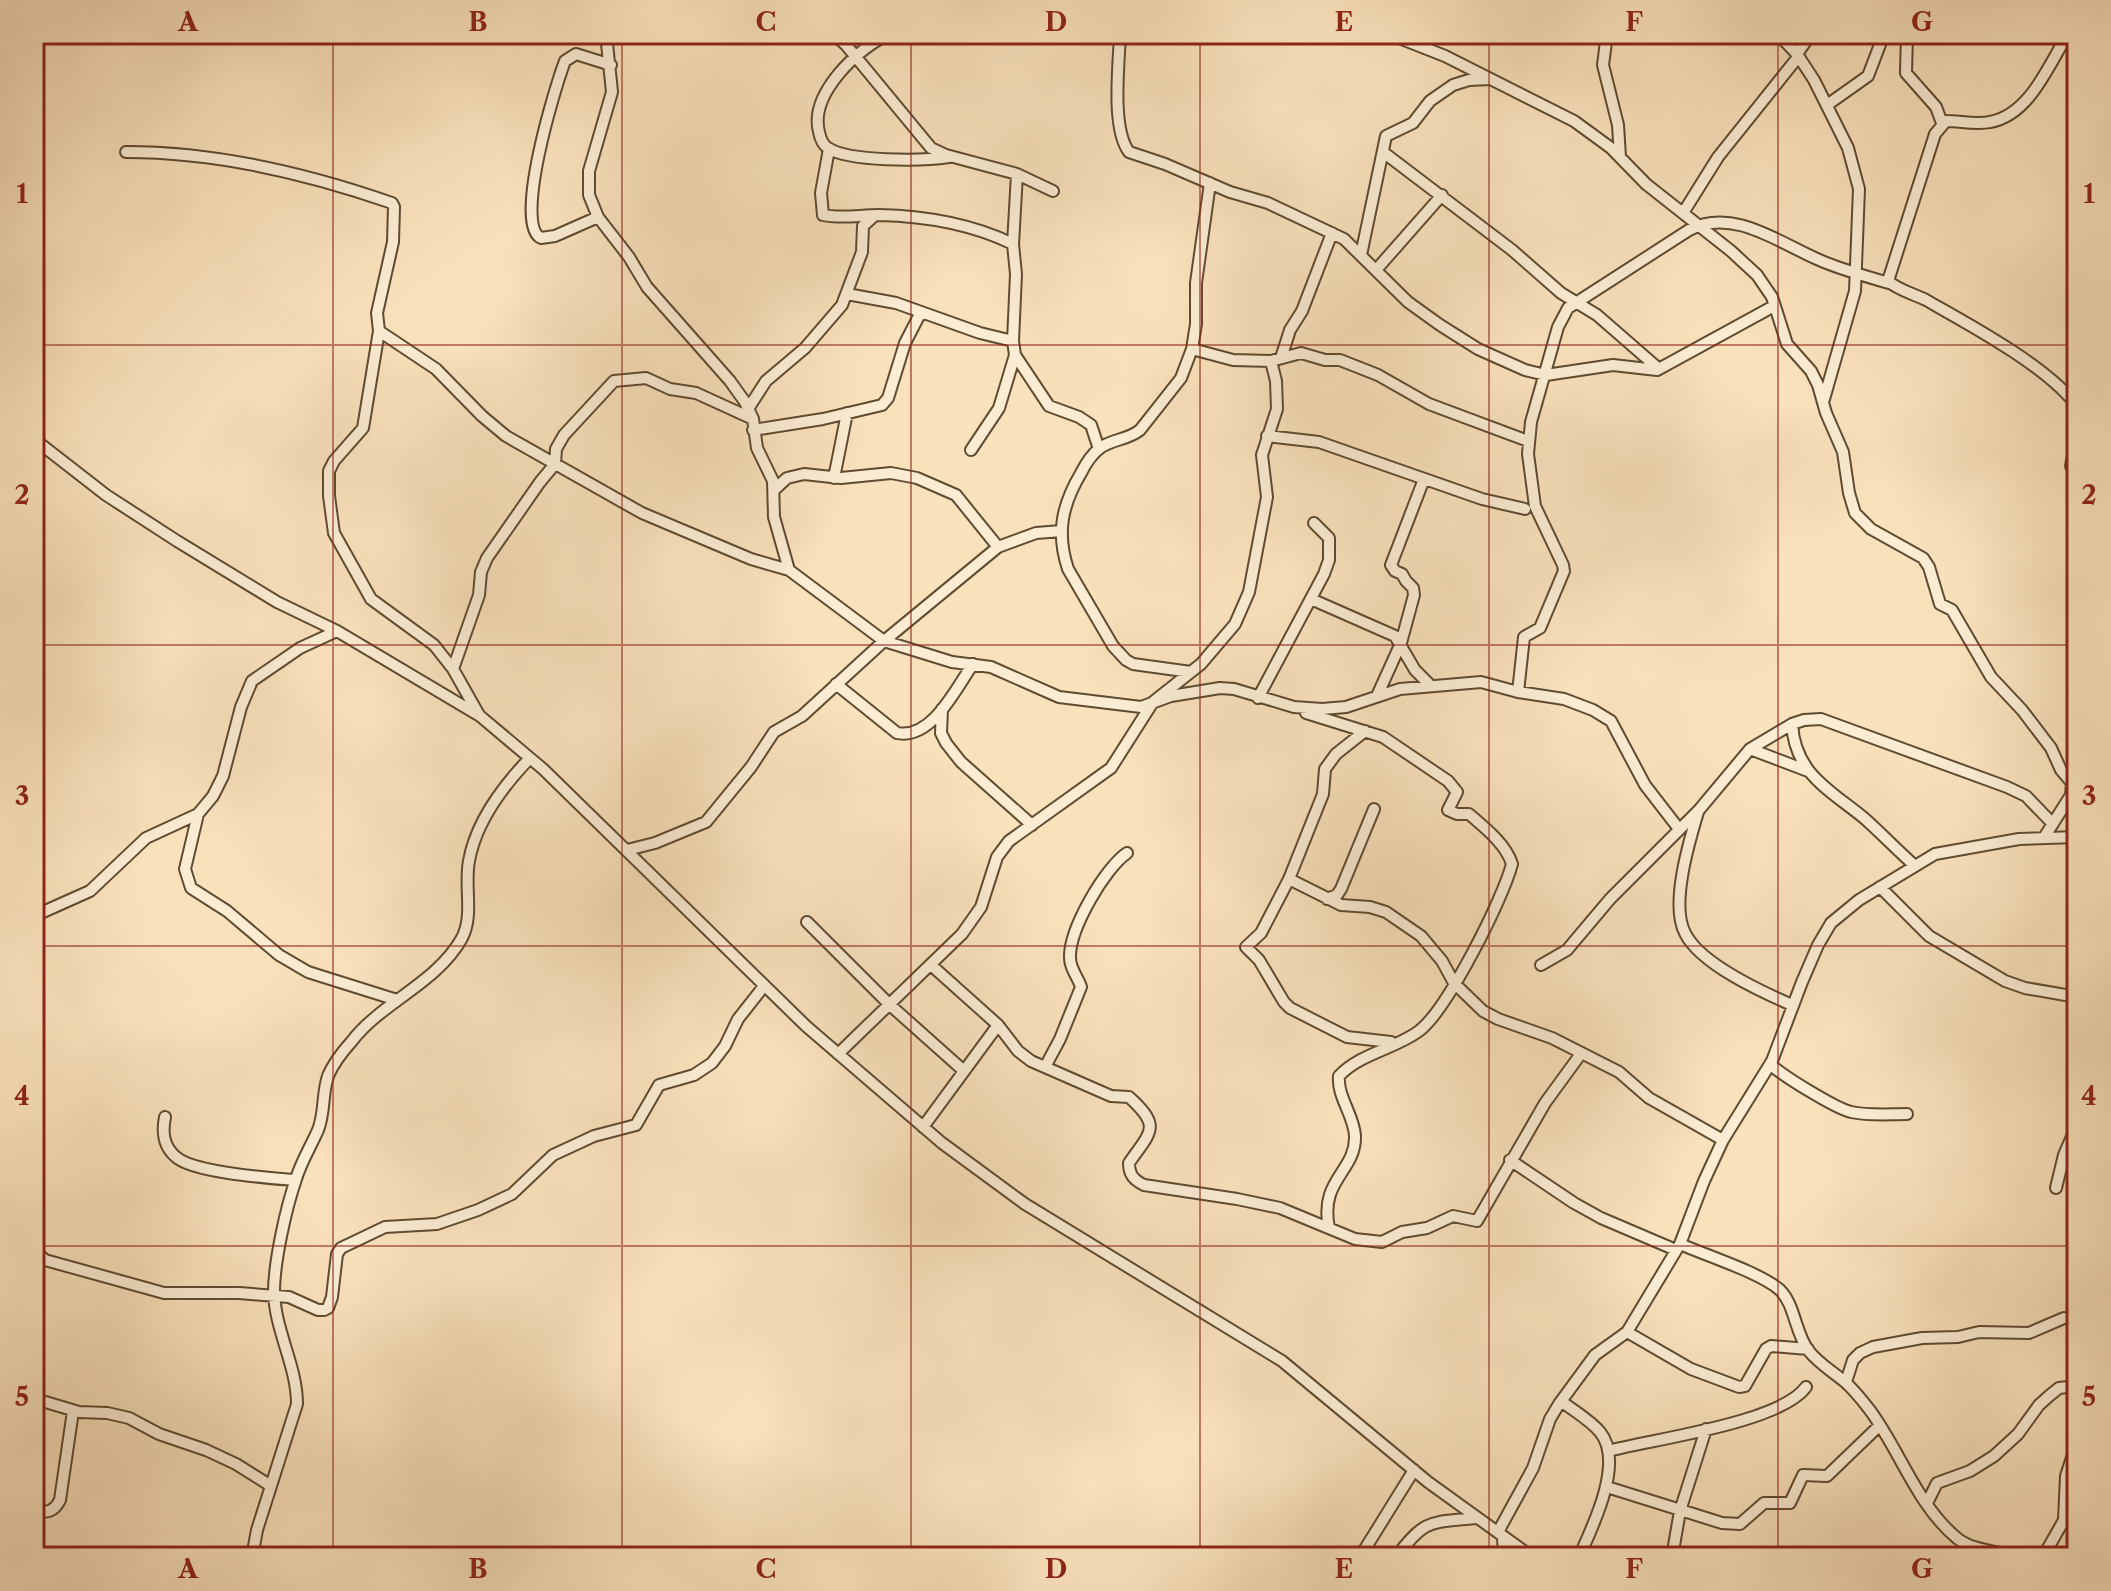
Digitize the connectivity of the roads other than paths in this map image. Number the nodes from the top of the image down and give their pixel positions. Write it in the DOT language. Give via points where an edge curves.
graph roads {
  1 [pos="606,34"];
  2 [pos="834,34"];
  3 [pos="889,34"];
  4 [pos="1120,34"];
  5 [pos="1389,34"];
  6 [pos="1778,34"];
  7 [pos="1811,34"];
  8 [pos="1884,34"];
  9 [pos="1907,34"];
  10 [pos="2068,34"];
  11 [pos="1607,35"];
  12 [pos="855,55"];
  13 [pos="1798,56"];
  14 [pos="611,65"];
  15 [pos="1492,79"];
  16 [pos="1827,105"];
  17 [pos="1942,123"];
  18 [pos="829,149"];
  19 [pos="126,152"];
  20 [pos="1383,152"];
  21 [pos="951,157"];
  22 [pos="1620,159"];
  23 [pos="1017,174"];
  24 [pos="1210,183"];
  25 [pos="1053,191"];
  26 [pos="1442,195"];
  27 [pos="1683,213"];
  28 [pos="876,215"];
  29 [pos="598,217"];
  30 [pos="1698,225"];
  31 [pos="1332,233"];
  32 [pos="1013,244"];
  33 [pos="1361,255"];
  34 [pos="1376,270"];
  35 [pos="1858,273"];
  36 [pos="1889,283"];
  37 [pos="847,294"];
  38 [pos="1575,303"];
  39 [pos="1774,306"];
  40 [pos="921,312"];
  41 [pos="379,331"];
  42 [pos="1013,341"];
  43 [pos="1192,349"];
  44 [pos="1015,355"];
  45 [pos="1276,359"];
  46 [pos="1659,369"];
  47 [pos="1546,375"];
  48 [pos="1824,401"];
  49 [pos="2077,406"];
  50 [pos="847,413"];
  51 [pos="751,420"];
  52 [pos="2077,433"];
  53 [pos="1267,436"];
  54 [pos="34,439"];
  55 [pos="1528,441"];
  56 [pos="1099,449"];
  57 [pos="971,450"];
  58 [pos="555,464"];
  59 [pos="834,478"];
  60 [pos="2077,478"];
  61 [pos="1424,479"];
  62 [pos="774,490"];
  63 [pos="1525,509"];
  64 [pos="1314,523"];
  65 [pos="1062,531"];
  66 [pos="998,547"];
  67 [pos="789,570"];
  68 [pos="1311,599"];
  69 [pos="337,631"];
  70 [pos="884,641"];
  71 [pos="1401,643"];
  72 [pos="973,664"];
  73 [pos="453,669"];
  74 [pos="1191,672"];
  75 [pos="836,684"];
  76 [pos="1429,684"];
  77 [pos="1518,692"];
  78 [pos="1377,696"];
  79 [pos="1258,698"];
  80 [pos="1153,702"];
  81 [pos="1294,707"];
  82 [pos="942,708"];
  83 [pos="480,716"];
  84 [pos="1792,724"];
  85 [pos="1365,731"];
  86 [pos="1750,749"];
  87 [pos="530,758"];
  88 [pos="1809,771"];
  89 [pos="2076,787"];
  90 [pos="1374,809"];
  91 [pos="1699,810"];
  92 [pos="198,814"];
  93 [pos="2053,824"];
  94 [pos="1032,825"];
  95 [pos="1679,829"];
  96 [pos="2045,836"];
  97 [pos="2077,837"];
  98 [pos="627,850"];
  99 [pos="1127,853"];
  100 [pos="1914,865"];
  101 [pos="1289,879"];
  102 [pos="1880,887"];
  103 [pos="1327,899"];
  104 [pos="34,916"];
  105 [pos="807,922"];
  106 [pos="931,965"];
  107 [pos="1541,965"];
  108 [pos="1454,983"];
  109 [pos="764,986"];
  110 [pos="2077,997"];
  111 [pos="397,1000"];
  112 [pos="890,1005"];
  113 [pos="1792,1005"];
  114 [pos="998,1025"];
  115 [pos="1397,1042"];
  116 [pos="838,1054"];
  117 [pos="1580,1055"];
  118 [pos="1770,1064"];
  119 [pos="1045,1067"];
  120 [pos="964,1071"];
  121 [pos="1907,1114"];
  122 [pos="165,1117"];
  123 [pos="2077,1125"];
  124 [pos="923,1127"];
  125 [pos="1723,1140"];
  126 [pos="1510,1160"];
  127 [pos="295,1180"];
  128 [pos="2056,1188"];
  129 [pos="1329,1228"];
  130 [pos="1678,1247"];
  131 [pos="34,1250"];
  132 [pos="39,1261"];
  133 [pos="274,1296"];
  134 [pos="2064,1318"];
  135 [pos="1627,1332"];
  136 [pos="1808,1349"];
  137 [pos="1846,1382"];
  138 [pos="2077,1386"];
  139 [pos="1806,1387"];
  140 [pos="1561,1401"];
  141 [pos="34,1403"];
  142 [pos="73,1411"];
  143 [pos="1880,1425"];
  144 [pos="1706,1429"];
  145 [pos="2077,1442"];
  146 [pos="1608,1451"];
  147 [pos="1414,1470"];
  148 [pos="271,1486"];
  149 [pos="1607,1487"];
  150 [pos="1927,1503"];
  151 [pos="34,1511"];
  152 [pos="1680,1511"];
  153 [pos="1476,1518"];
  154 [pos="1500,1535"];
  155 [pos="252,1557"];
  156 [pos="1360,1557"];
  157 [pos="1396,1557"];
  158 [pos="1504,1557"];
  159 [pos="1532,1557"];
  160 [pos="1579,1557"];
  161 [pos="1672,1557"];
  162 [pos="2016,1557"];
  163 [pos="2043,1557"];
  1 -- 14 [label="street"];
  2 -- 12 [label="street"];
  3 -- 12 [label="street"];
  4 -- 24 [label="street" via="1118,87 1127,149"];
  5 -- 15 [label="street"];
  6 -- 13 [label="street"];
  7 -- 13 [label="street"];
  8 -- 16 [label="street" via="1868,76"];
  9 -- 17 [label="street" via="1906,73 1936,107"];
  10 -- 17 [label="street" via="2035,89 2009,114 1987,122"];
  11 -- 22 [label="street" via="1604,75 1618,125"];
  12 -- 18 [label="street" via="817,115"];
  12 -- 21 [label="street" via="931,148"];
  13 -- 16 [label="street"];
  13 -- 27 [label="street" via="1718,157"];
  14 -- 29 [label="street" via="612,92 587,183"];
  14 -- 29 [label="street" via="576,54 565,61 531,203 531,228 541,238"];
  15 -- 20 [label="street" via="1458,83 1435,97 1413,123 1386,135"];
  15 -- 22 [label="street" via="1574,121"];
  16 -- 35 [label="street" via="1857,174"];
  17 -- 36 [label="street"];
  18 -- 21 [label="street" via="905,160"];
  18 -- 28 [label="street" via="822,214"];
  19 -- 41 [label="street" via="247,162 393,204 393,242 377,313"];
  20 -- 26 [label="street"];
  20 -- 33 [label="street"];
  21 -- 23 [label="street"];
  22 -- 27 [label="street"];
  23 -- 25 [label="street"];
  23 -- 32 [label="street"];
  24 -- 31 [label="street"];
  24 -- 43 [label="street"];
  26 -- 34 [label="street"];
  26 -- 38 [label="street"];
  27 -- 30 [label="street"];
  28 -- 32 [label="street" via="921,216"];
  28 -- 37 [label="street" via="863,226 862,252"];
  29 -- 51 [label="street" via="652,294 730,381"];
  30 -- 35 [label="street" via="1725,222 1768,234 1822,262"];
  30 -- 38 [label="street"];
  30 -- 39 [label="street" via="1757,275"];
  31 -- 33 [label="street"];
  31 -- 45 [label="street"];
  32 -- 42 [label="street"];
  33 -- 34 [label="street"];
  34 -- 47 [label="street" via="1408,302 1462,340 1511,365"];
  35 -- 36 [label="street"];
  35 -- 48 [label="street"];
  36 -- 49 [label="street" via="2024,361"];
  37 -- 40 [label="street"];
  37 -- 51 [label="street" via="805,348 766,381"];
  38 -- 46 [label="street" via="1597,315"];
  38 -- 47 [label="street" via="1558,327"];
  39 -- 46 [label="street"];
  39 -- 48 [label="street" via="1787,344 1814,375"];
  40 -- 42 [label="street"];
  40 -- 50 [label="street" via="888,398 882,405"];
  41 -- 58 [label="street" via="436,369 506,436"];
  41 -- 73 [label="street" via="363,428 329,471 334,533 371,599 428,639"];
  42 -- 44 [label="street"];
  43 -- 45 [label="street" via="1233,360"];
  43 -- 56 [label="street" via="1181,378 1140,430"];
  44 -- 56 [label="street" via="1047,404 1091,425"];
  44 -- 57 [label="street" via="999,408"];
  45 -- 53 [label="street" via="1277,413"];
  45 -- 55 [label="street" via="1301,353 1353,364 1429,404"];
  46 -- 47 [label="street" via="1605,365"];
  47 -- 55 [label="street"];
  48 -- 89 [label="street" via="1843,452 1857,517 1925,560 1940,604 1952,610 1991,677 2022,710"];
  50 -- 51 [label="street"];
  50 -- 59 [label="street"];
  51 -- 58 [label="street" via="696,393 646,378 618,380 564,435"];
  51 -- 62 [label="street"];
  52 -- 60 [label="street" via="2071,462"];
  53 -- 61 [label="street" via="1319,442"];
  53 -- 74 [label="street" via="1261,458 1268,494 1249,592 1225,638"];
  54 -- 69 [label="street" via="177,541 277,602"];
  55 -- 77 [label="street" via="1535,506 1564,571 1539,629 1524,637"];
  56 -- 65 [label="street" via="1066,500"];
  58 -- 67 [label="street" via="657,520"];
  58 -- 73 [label="street" via="487,558"];
  59 -- 62 [label="street" via="796,475"];
  59 -- 66 [label="street" via="891,473 933,484 956,495"];
  61 -- 63 [label="street"];
  61 -- 71 [label="street" via="1391,565 1415,592"];
  62 -- 67 [label="street" via="774,517"];
  64 -- 68 [label="street" via="1329,538 1329,556"];
  65 -- 66 [label="street" via="1036,533"];
  65 -- 74 [label="street" via="1072,577 1122,657"];
  66 -- 70 [label="street"];
  67 -- 70 [label="street"];
  68 -- 71 [label="street" via="1388,632"];
  68 -- 79 [label="street"];
  69 -- 83 [label="street"];
  69 -- 92 [label="street" via="300,648 252,681 223,776"];
  70 -- 72 [label="street"];
  70 -- 75 [label="street"];
  71 -- 76 [label="street"];
  71 -- 78 [label="street"];
  72 -- 80 [label="street" via="1059,697 1141,707"];
  72 -- 82 [label="street"];
  73 -- 83 [label="street"];
  74 -- 80 [label="street"];
  75 -- 82 [label="street" via="902,734 917,731"];
  75 -- 98 [label="street" via="799,719 774,732 706,822"];
  77 -- 78 [label="street" via="1481,682"];
  77 -- 95 [label="street" via="1564,699 1607,718 1645,785"];
  78 -- 81 [label="street" via="1342,708"];
  79 -- 80 [label="street" via="1220,688"];
  79 -- 81 [label="street"];
  80 -- 94 [label="street" via="1111,768"];
  81 -- 85 [label="street"];
  82 -- 94 [label="street" via="946,743"];
  83 -- 87 [label="street"];
  84 -- 86 [label="street"];
  84 -- 88 [label="street" via="1794,747"];
  84 -- 93 [label="street" via="1821,719 1993,780 2026,796"];
  85 -- 101 [label="street" via="1325,769 1323,794"];
  85 -- 108 [label="street" via="1383,737 1454,786 1457,794 1448,810 1469,813 1511,860 1495,910"];
  86 -- 88 [label="street"];
  86 -- 91 [label="street"];
  87 -- 98 [label="street"];
  87 -- 111 [label="street" via="494,801 478,835 469,860 468,916 460,942 436,970"];
  88 -- 100 [label="street"];
  89 -- 93 [label="street"];
  90 -- 103 [label="street" via="1341,889"];
  91 -- 95 [label="street"];
  91 -- 113 [label="street" via="1682,884 1680,916 1686,935 1739,979"];
  92 -- 104 [label="street" via="146,838 90,891"];
  92 -- 111 [label="street" via="185,869 191,888 297,966"];
  93 -- 96 [label="street"];
  94 -- 106 [label="street" via="1001,849 980,909"];
  95 -- 107 [label="street" via="1567,950"];
  96 -- 97 [label="street"];
  96 -- 100 [label="street" via="1944,852"];
  98 -- 109 [label="street"];
  99 -- 119 [label="street" via="1076,924 1070,958 1081,987"];
  100 -- 102 [label="street"];
  101 -- 103 [label="street"];
  101 -- 115 [label="street" via="1261,933 1246,948 1290,1008 1347,1037"];
  102 -- 110 [label="street" via="1929,936 2005,981"];
  102 -- 113 [label="street" via="1831,923"];
  103 -- 108 [label="street" via="1376,908 1408,926 1442,961"];
  105 -- 112 [label="street"];
  106 -- 112 [label="street"];
  106 -- 114 [label="street"];
  108 -- 115 [label="street" via="1422,1029"];
  108 -- 117 [label="street" via="1491,1016 1552,1038"];
  109 -- 116 [label="street"];
  109 -- 133 [label="street" via="712,1063 694,1075 659,1085 636,1125 553,1155 512,1194 478,1210 437,1224 385,1227 341,1248 328,1308 318,1310"];
  111 -- 127 [label="street" via="354,1038 328,1077 319,1127"];
  112 -- 116 [label="street"];
  112 -- 120 [label="street"];
  113 -- 118 [label="street"];
  114 -- 119 [label="street" via="1018,1051"];
  114 -- 120 [label="street"];
  115 -- 129 [label="street" via="1338,1078 1355,1136 1348,1162 1328,1194"];
  116 -- 124 [label="street"];
  117 -- 125 [label="street" via="1620,1072 1649,1098"];
  117 -- 126 [label="street"];
  118 -- 121 [label="street" via="1847,1110"];
  118 -- 125 [label="street"];
  119 -- 129 [label="street" via="1111,1096 1129,1097 1149,1118 1149,1133 1129,1163 1137,1181 1280,1208"];
  120 -- 124 [label="street"];
  122 -- 127 [label="street" via="162,1132 178,1160"];
  123 -- 128 [label="street"];
  124 -- 147 [label="street" via="1025,1204 1282,1361"];
  125 -- 130 [label="street"];
  126 -- 129 [label="street" via="1477,1221 1453,1216 1382,1242"];
  126 -- 130 [label="street" via="1601,1218"];
  127 -- 133 [label="street"];
  130 -- 135 [label="street"];
  130 -- 136 [label="street" via="1781,1291"];
  131 -- 132 [label="street"];
  132 -- 133 [label="street" via="164,1293"];
  133 -- 148 [label="street" via="297,1394"];
  134 -- 137 [label="street" via="2029,1333 1979,1332 1873,1347 1853,1360"];
  135 -- 136 [label="street" via="1691,1369 1739,1387 1745,1386 1771,1346"];
  135 -- 140 [label="street" via="1595,1355"];
  136 -- 137 [label="street"];
  137 -- 143 [label="street"];
  138 -- 150 [label="street" via="2059,1388 2039,1405 2007,1446 1970,1471 1937,1483"];
  139 -- 144 [label="street" via="1774,1410"];
  140 -- 146 [label="street" via="1602,1434"];
  140 -- 154 [label="street"];
  141 -- 142 [label="street"];
  142 -- 148 [label="street" via="129,1418 236,1464"];
  142 -- 151 [label="street" via="57,1508"];
  143 -- 150 [label="street"];
  143 -- 152 [label="street" via="1827,1476 1803,1475 1790,1503 1764,1503 1740,1524"];
  144 -- 146 [label="street"];
  144 -- 152 [label="street"];
  145 -- 163 [label="street" via="2066,1476 2064,1520"];
  146 -- 149 [label="street"];
  147 -- 153 [label="street"];
  147 -- 156 [label="street"];
  148 -- 155 [label="street"];
  149 -- 152 [label="street"];
  149 -- 160 [label="street"];
  150 -- 162 [label="street" via="1959,1540"];
  152 -- 161 [label="street"];
  153 -- 154 [label="street"];
  153 -- 157 [label="street" via="1421,1527"];
  154 -- 158 [label="street"];
  154 -- 159 [label="street"];
}
